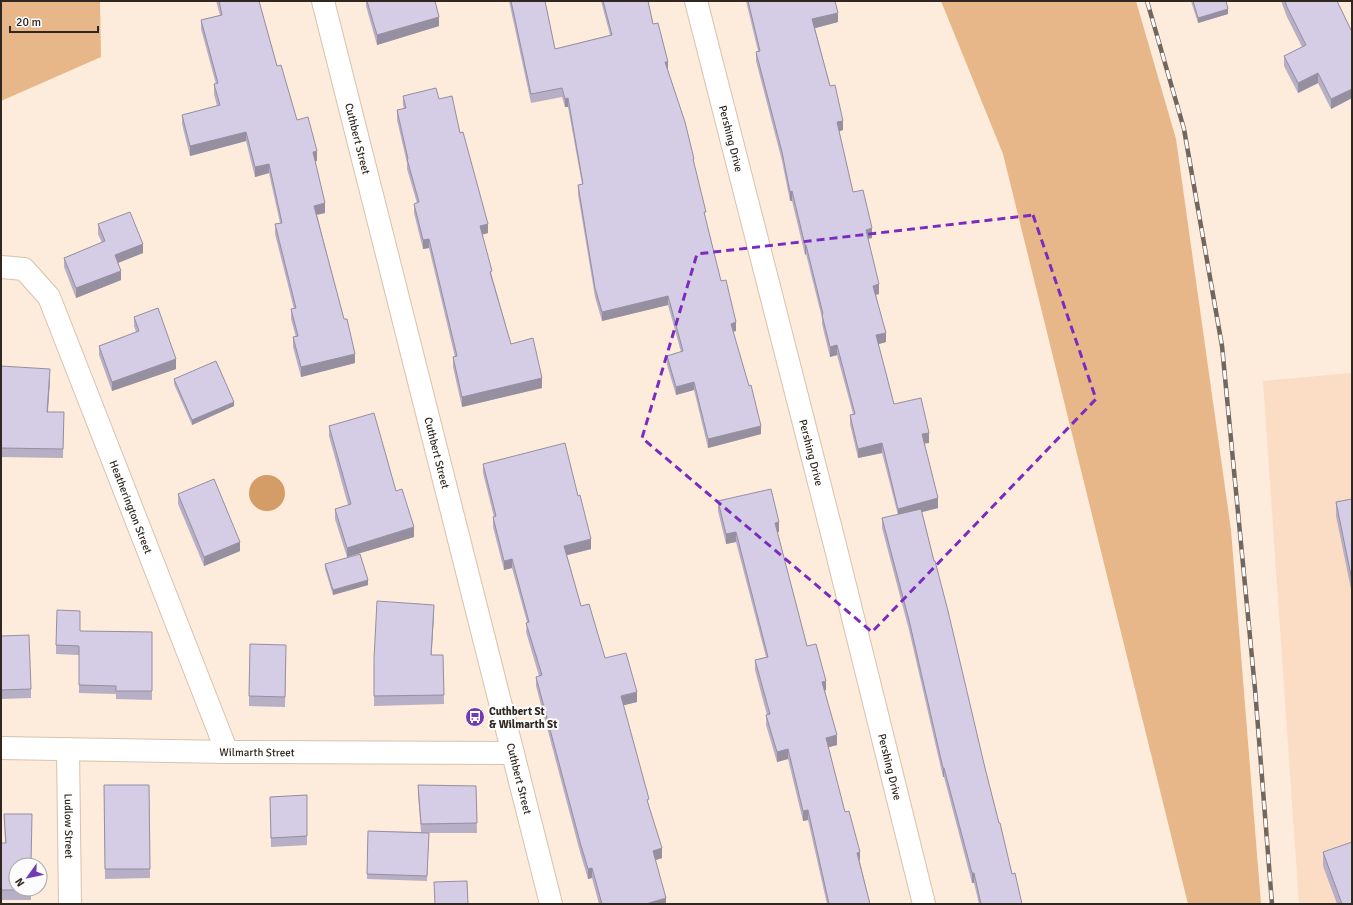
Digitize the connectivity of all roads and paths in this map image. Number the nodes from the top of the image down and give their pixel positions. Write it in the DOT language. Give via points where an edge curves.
graph roads {
  1 [pos="323,1"];
  2 [pos="696,1"];
  3 [pos="1,267"];
  4 [pos="1,748"];
  5 [pos="68,749"];
  6 [pos="227,752"];
  7 [pos="513,752"];
  8 [pos="70,904"];
  9 [pos="551,904"];
  10 [pos="924,904"];
  1 -- 7 [label="street, Cuthbert Street"];
  2 -- 10 [label="street, Pershing Drive"];
  3 -- 6 [label="street, Heatherington Street" via="24,269 49,298"];
  4 -- 5 [label="street, Wilmarth Street"];
  5 -- 6 [label="street, Wilmarth Street"];
  5 -- 8 [label="street, Ludlow Street"];
  6 -- 7 [label="street, Wilmarth Street"];
  7 -- 9 [label="street, Cuthbert Street"];
}
